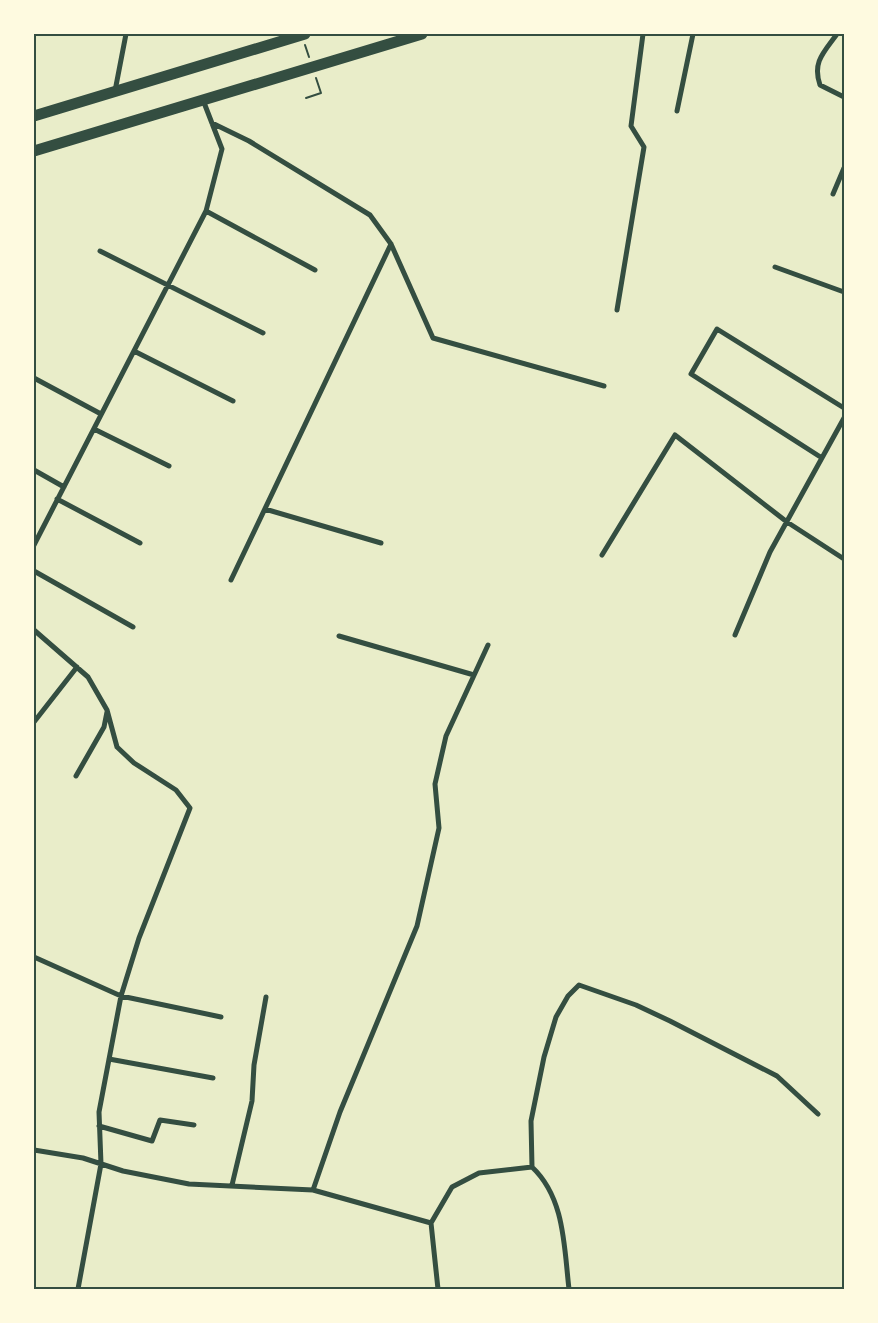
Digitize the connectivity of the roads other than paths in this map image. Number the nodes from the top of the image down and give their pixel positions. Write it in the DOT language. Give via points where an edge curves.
graph roads {
  1 [pos="126,34"];
  2 [pos="306,34"];
  3 [pos="422,34"];
  4 [pos="643,34"];
  5 [pos="694,34"];
  6 [pos="837,34"];
  7 [pos="291,36"];
  8 [pos="115,92"];
  9 [pos="844,97"];
  10 [pos="203,100"];
  11 [pos="678,111"];
  12 [pos="34,116"];
  13 [pos="212,124"];
  14 [pos="34,151"];
  15 [pos="844,168"];
  16 [pos="833,194"];
  17 [pos="206,210"];
  18 [pos="391,244"];
  19 [pos="100,250"];
  20 [pos="775,267"];
  21 [pos="315,270"];
  22 [pos="168,284"];
  23 [pos="844,292"];
  24 [pos="617,310"];
  25 [pos="263,333"];
  26 [pos="134,351"];
  27 [pos="34,378"];
  28 [pos="604,386"];
  29 [pos="233,401"];
  30 [pos="844,408"];
  31 [pos="102,414"];
  32 [pos="844,418"];
  33 [pos="94,429"];
  34 [pos="822,458"];
  35 [pos="169,466"];
  36 [pos="34,470"];
  37 [pos="64,487"];
  38 [pos="57,500"];
  39 [pos="265,509"];
  40 [pos="787,522"];
  41 [pos="381,542"];
  42 [pos="140,543"];
  43 [pos="34,545"];
  44 [pos="602,555"];
  45 [pos="844,559"];
  46 [pos="34,571"];
  47 [pos="231,580"];
  48 [pos="133,627"];
  49 [pos="34,630"];
  50 [pos="735,635"];
  51 [pos="339,636"];
  52 [pos="488,645"];
  53 [pos="77,667"];
  54 [pos="474,675"];
  55 [pos="107,710"];
  56 [pos="34,722"];
  57 [pos="76,776"];
  58 [pos="34,957"];
  59 [pos="122,996"];
  60 [pos="266,996"];
  61 [pos="221,1017"];
  62 [pos="109,1059"];
  63 [pos="213,1078"];
  64 [pos="818,1114"];
  65 [pos="194,1125"];
  66 [pos="99,1126"];
  67 [pos="34,1150"];
  68 [pos="101,1164"];
  69 [pos="532,1167"];
  70 [pos="232,1185"];
  71 [pos="313,1190"];
  72 [pos="431,1223"];
  73 [pos="78,1289"];
  74 [pos="438,1289"];
  75 [pos="569,1289"];
  1 -- 8 [label="street"];
  2 -- 7 [label="highway"];
  3 -- 10 [label="highway"];
  4 -- 24 [label="street" via="631,126 644,147"];
  5 -- 11 [label="street"];
  6 -- 9 [label="street" via="821,56 815,71 820,85"];
  7 -- 8 [label="highway"];
  8 -- 12 [label="highway"];
  10 -- 13 [label="street"];
  10 -- 14 [label="highway"];
  13 -- 17 [label="street" via="222,150"];
  13 -- 18 [label="street" via="249,141 370,215"];
  15 -- 16 [label="street"];
  17 -- 21 [label="street"];
  17 -- 22 [label="street"];
  18 -- 28 [label="street" via="434,338"];
  18 -- 39 [label="street"];
  19 -- 22 [label="street"];
  20 -- 23 [label="street"];
  22 -- 25 [label="street"];
  22 -- 26 [label="street"];
  26 -- 29 [label="street"];
  26 -- 31 [label="street"];
  27 -- 31 [label="street"];
  30 -- 34 [label="street" via="716,329 691,374"];
  31 -- 33 [label="street"];
  32 -- 34 [label="street"];
  33 -- 35 [label="street"];
  33 -- 37 [label="street"];
  34 -- 40 [label="street"];
  36 -- 37 [label="street"];
  37 -- 38 [label="street"];
  38 -- 42 [label="street"];
  38 -- 43 [label="street"];
  39 -- 41 [label="street"];
  39 -- 47 [label="street"];
  40 -- 44 [label="street" via="675,435"];
  40 -- 45 [label="street"];
  40 -- 50 [label="street" via="770,552"];
  46 -- 48 [label="street"];
  49 -- 53 [label="street"];
  51 -- 54 [label="street"];
  52 -- 54 [label="street"];
  53 -- 55 [label="street" via="88,677"];
  53 -- 56 [label="street"];
  54 -- 71 [label="street" via="446,736 437,774 439,828 417,926 340,1112"];
  55 -- 57 [label="street" via="104,728"];
  55 -- 59 [label="street" via="117,747 134,763 176,790 190,808 140,938"];
  58 -- 59 [label="street"];
  59 -- 61 [label="street"];
  59 -- 62 [label="street"];
  60 -- 70 [label="street" via="254,1066 252,1101"];
  62 -- 63 [label="street"];
  62 -- 66 [label="street"];
  64 -- 69 [label="street" via="777,1076 653,1013 579,985 568,996 556,1017 544,1057 531,1121"];
  65 -- 66 [label="street" via="160,1120 152,1141"];
  66 -- 68 [label="street"];
  67 -- 68 [label="street"];
  68 -- 70 [label="street" via="189,1184"];
  68 -- 73 [label="street"];
  69 -- 72 [label="street" via="479,1173 452,1187"];
  69 -- 75 [label="street" via="544,1178 558,1206"];
  70 -- 71 [label="street"];
  71 -- 72 [label="street"];
  72 -- 74 [label="street"];
}
